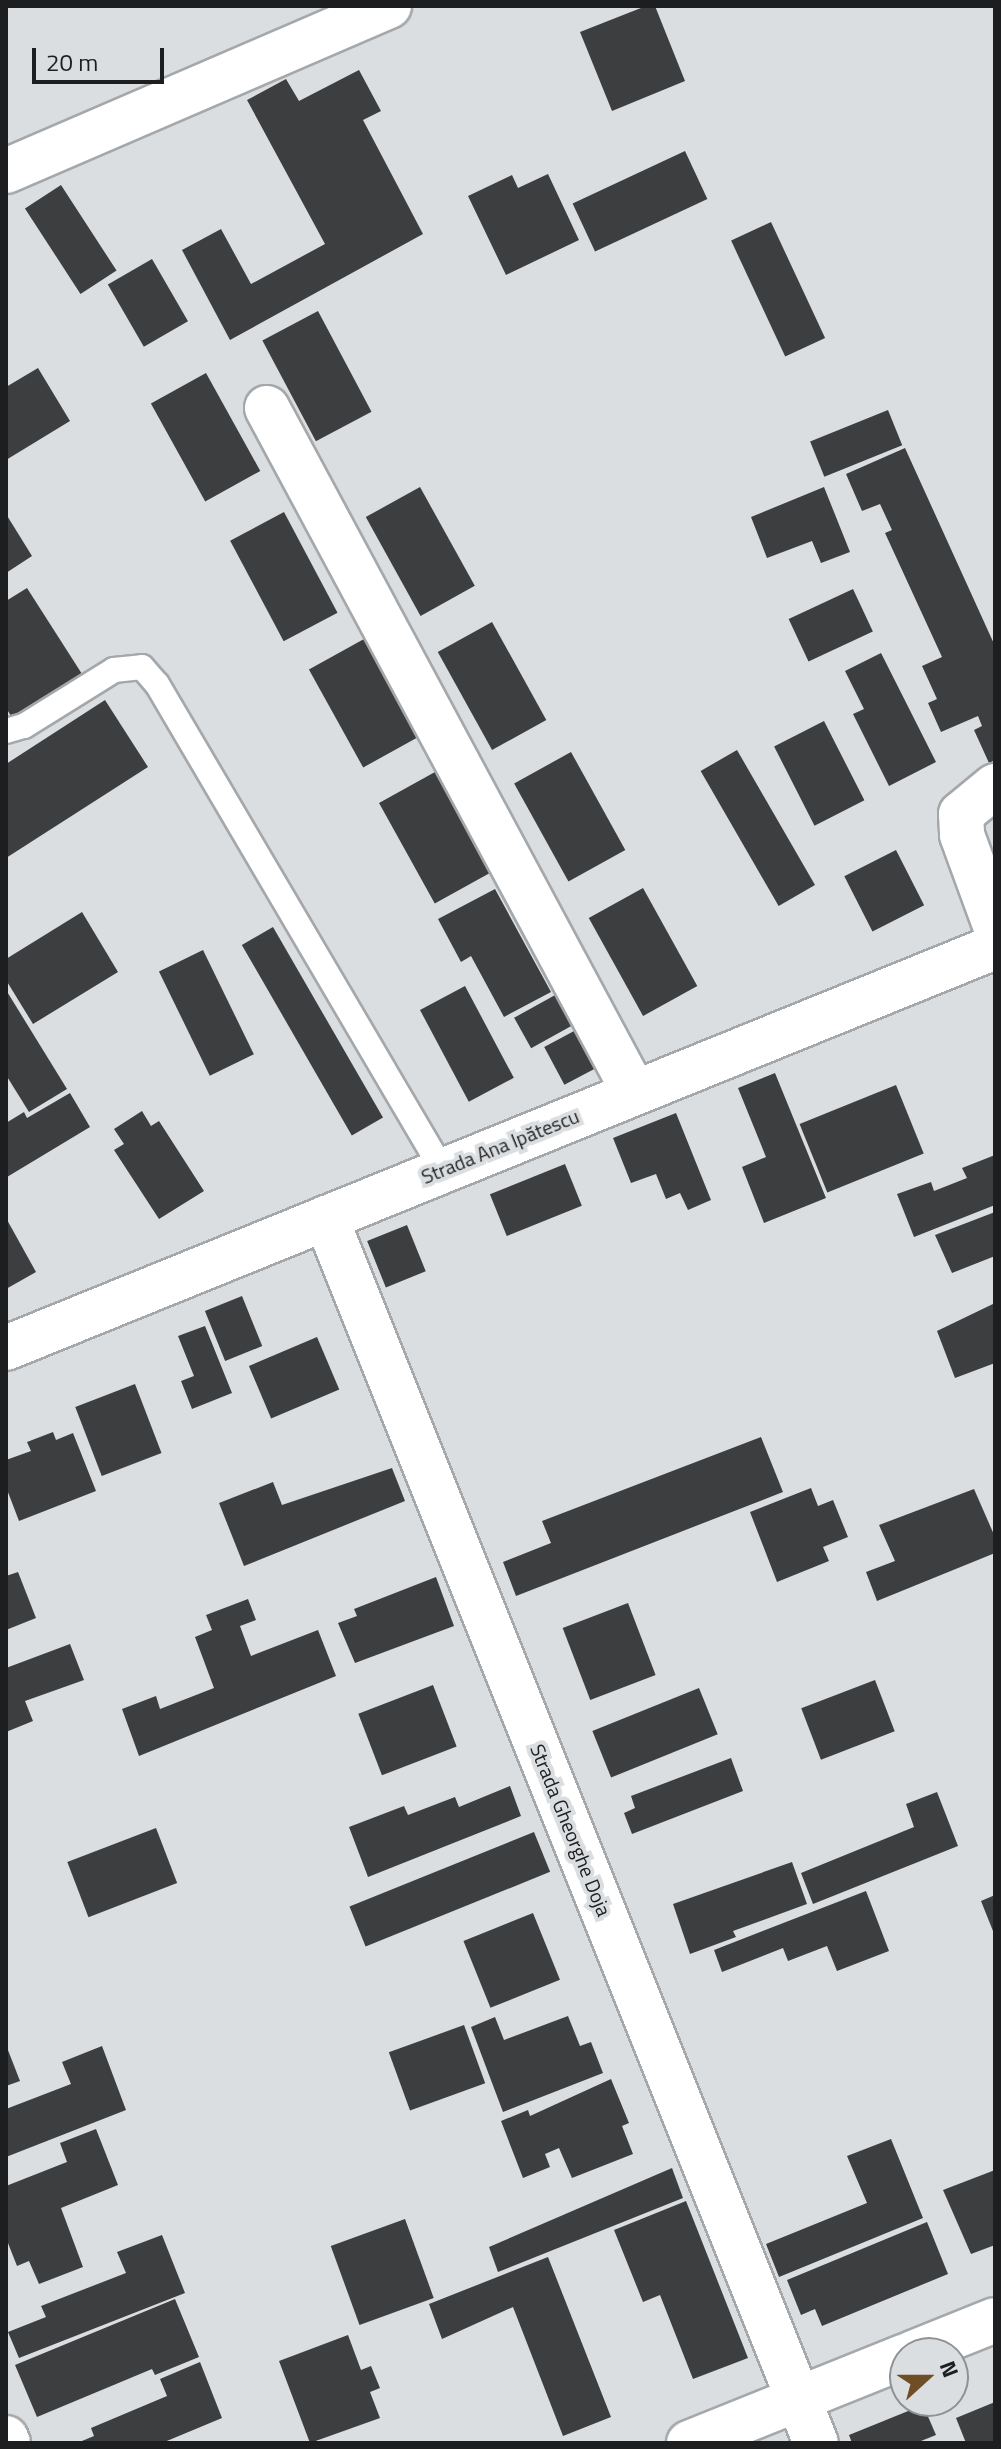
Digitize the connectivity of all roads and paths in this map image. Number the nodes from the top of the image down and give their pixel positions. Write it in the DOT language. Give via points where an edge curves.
graph roads {
  1 [pos="389,6"];
  2 [pos="6,171"];
  3 [pos="267,408"];
  4 [pos="6,731"];
  5 [pos="995,786"];
  6 [pos="995,925"];
  7 [pos="995,947"];
  8 [pos="634,1092"];
  9 [pos="442,1169"];
  10 [pos="326,1218"];
  11 [pos="6,1348"];
  12 [pos="995,2320"];
  13 [pos="953,2337"];
  14 [pos="889,2362"];
  15 [pos="799,2399"];
  16 [pos="689,2443"];
  17 [pos="816,2443"];
  1 -- 2 [label="street"];
  3 -- 8 [label="street"];
  4 -- 9 [label="lane" via="45,715 114,670 142,667 157,684"];
  5 -- 6 [label="street" via="961,814 962,835"];
  7 -- 8 [label="street, Strada Ana Ipătescu"];
  8 -- 9 [label="street, Strada Ana Ipătescu"];
  9 -- 10 [label="street, Strada Ana Ipătescu"];
  10 -- 11 [label="street, Strada Ana Ipătescu"];
  10 -- 15 [label="street, Strada Gheorghe Doja"];
  12 -- 13 [label="street"];
  14 -- 15 [label="street"];
  15 -- 16 [label="street"];
  15 -- 17 [label="street, Strada Gheorghe Doja"];
}
